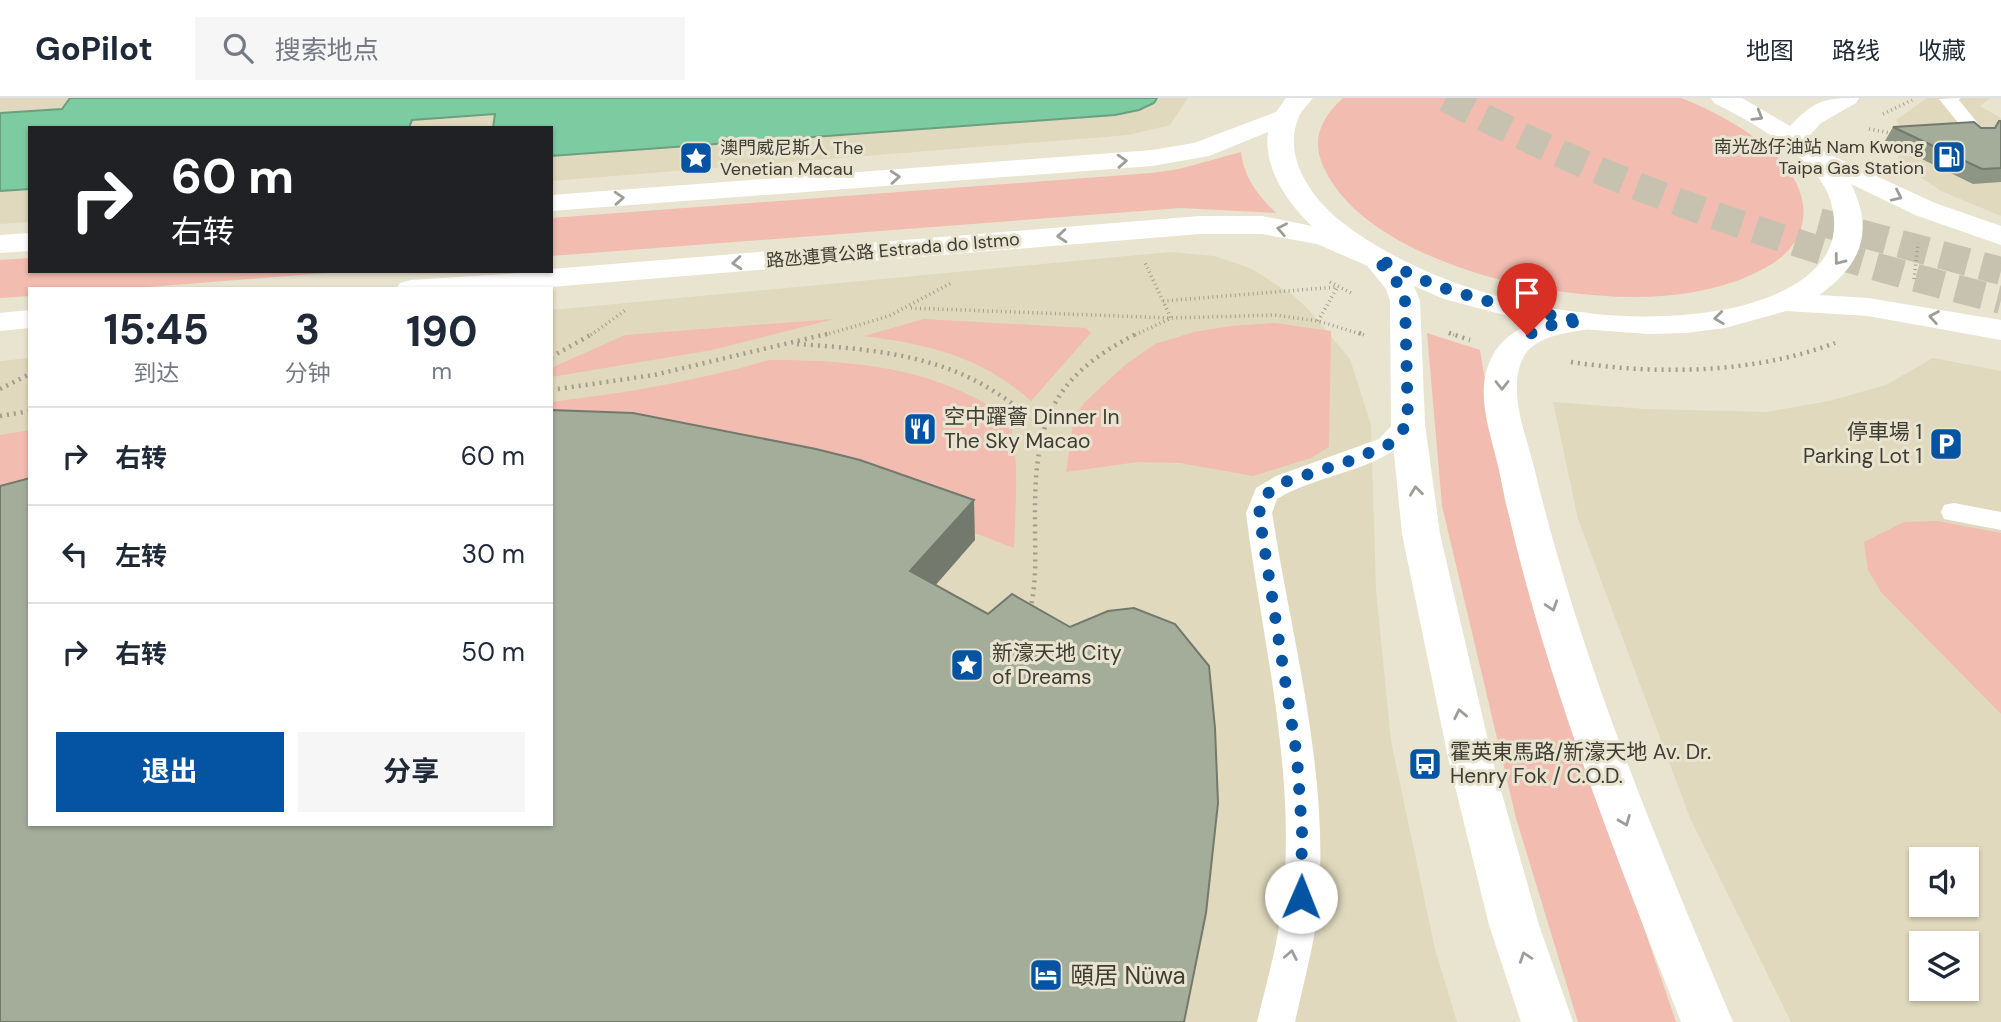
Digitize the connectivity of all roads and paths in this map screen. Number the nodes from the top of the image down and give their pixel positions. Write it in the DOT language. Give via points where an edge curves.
graph roads {
  1 [pos="1723,98"];
  2 [pos="1847,98"];
  3 [pos="1916,98"];
  4 [pos="1951,98"];
  5 [pos="1294,104"];
  6 [pos="1881,115"];
  7 [pos="1868,129"];
  8 [pos="1891,132"];
  9 [pos="1979,136"];
  10 [pos="1803,147"];
  11 [pos="553,203"];
  12 [pos="1919,231"];
  13 [pos="1996,233"];
  14 [pos="28,242"];
  15 [pos="0,244"];
  16 [pos="1373,256"];
  17 [pos="688,267"];
  18 [pos="1327,279"];
  19 [pos="956,281"];
  20 [pos="436,287"];
  21 [pos="1338,287"];
  22 [pos="1906,288"];
  23 [pos="1361,298"];
  24 [pos="1785,302"];
  25 [pos="909,308"];
  26 [pos="1171,317"];
  27 [pos="28,319"];
  28 [pos="1318,321"];
  29 [pos="1583,321"];
  30 [pos="0,322"];
  31 [pos="2001,330"];
  32 [pos="1444,331"];
  33 [pos="1844,338"];
  34 [pos="1479,342"];
  35 [pos="794,344"];
  36 [pos="1406,347"];
  37 [pos="553,355"];
  38 [pos="1567,361"];
  39 [pos="28,375"];
  40 [pos="0,388"];
  41 [pos="553,390"];
  42 [pos="28,411"];
  43 [pos="0,416"];
  44 [pos="1408,424"];
  45 [pos="1043,426"];
  46 [pos="1954,512"];
  47 [pos="2001,522"];
  48 [pos="1030,613"];
  49 [pos="1276,1022"];
  50 [pos="1547,1022"];
  51 [pos="1707,1022"];
  1 -- 10 [label="main road, one-way"];
  2 -- 10 [label="main road" via="1812,118"];
  3 -- 6 [label="path"];
  4 -- 9 [label="lane"];
  11 -- 5 [label="main road, one-way" via="1152,158 1200,150"];
  5 -- 16 [label="main road" via="1279,149 1291,183 1321,220"];
  7 -- 8 [label="path"];
  10 -- 13 [label="main road, one-way" via="1925,209"];
  10 -- 24 [label="main road, one-way" via="1839,187 1850,219 1846,251 1824,279"];
  12 -- 22 [label="path" via="1914,280"];
  14 -- 15 [label="main road"];
  16 -- 17 [label="main road, 路氹連貫公路 Estrada do Istmo, one-way" via="1324,237 1262,225 1200,225"];
  16 -- 29 [label="main road" via="1437,286 1496,304"];
  16 -- 36 [label="main road" via="1401,287"];
  17 -- 20 [label="main road, 路氹連貫公路 Estrada do Istmo"];
  17 -- 37 [label="path" via="591,335"];
  18 -- 21 [label="path"];
  19 -- 25 [label="path"];
  21 -- 23 [label="path"];
  21 -- 26 [label="path" via="1163,300"];
  21 -- 28 [label="path"];
  24 -- 29 [label="main road, one-way" via="1729,318 1674,323"];
  31 -- 24 [label="main road, one-way" via="1868,307"];
  25 -- 26 [label="path"];
  25 -- 35 [label="path"];
  26 -- 28 [label="path" via="1275,315"];
  26 -- 45 [label="path" via="1112,345 1081,369"];
  27 -- 30 [label="main road"];
  28 -- 36 [label="path"];
  29 -- 51 [label="main road, one-way" via="1552,325 1527,335 1510,351 1502,370 1502,395 1529,533 1607,777"];
  32 -- 34 [label="path"];
  33 -- 38 [label="path" via="1824,348 1753,365 1670,370"];
  35 -- 41 [label="path" via="654,375"];
  35 -- 45 [label="path" via="882,352 927,362 966,376"];
  36 -- 44 [label="main road"];
  39 -- 40 [label="path"];
  42 -- 43 [label="path"];
  49 -- 44 [label="lane, one-way" via="1301,897 1302,832 1297,757 1259,513 1265,495 1285,482 1388,445"];
  50 -- 44 [label="main road, one-way" via="1514,925 1471,762 1421,534"];
  45 -- 48 [label="path" via="1037,454"];
  46 -- 47 [label="lane"];
}
